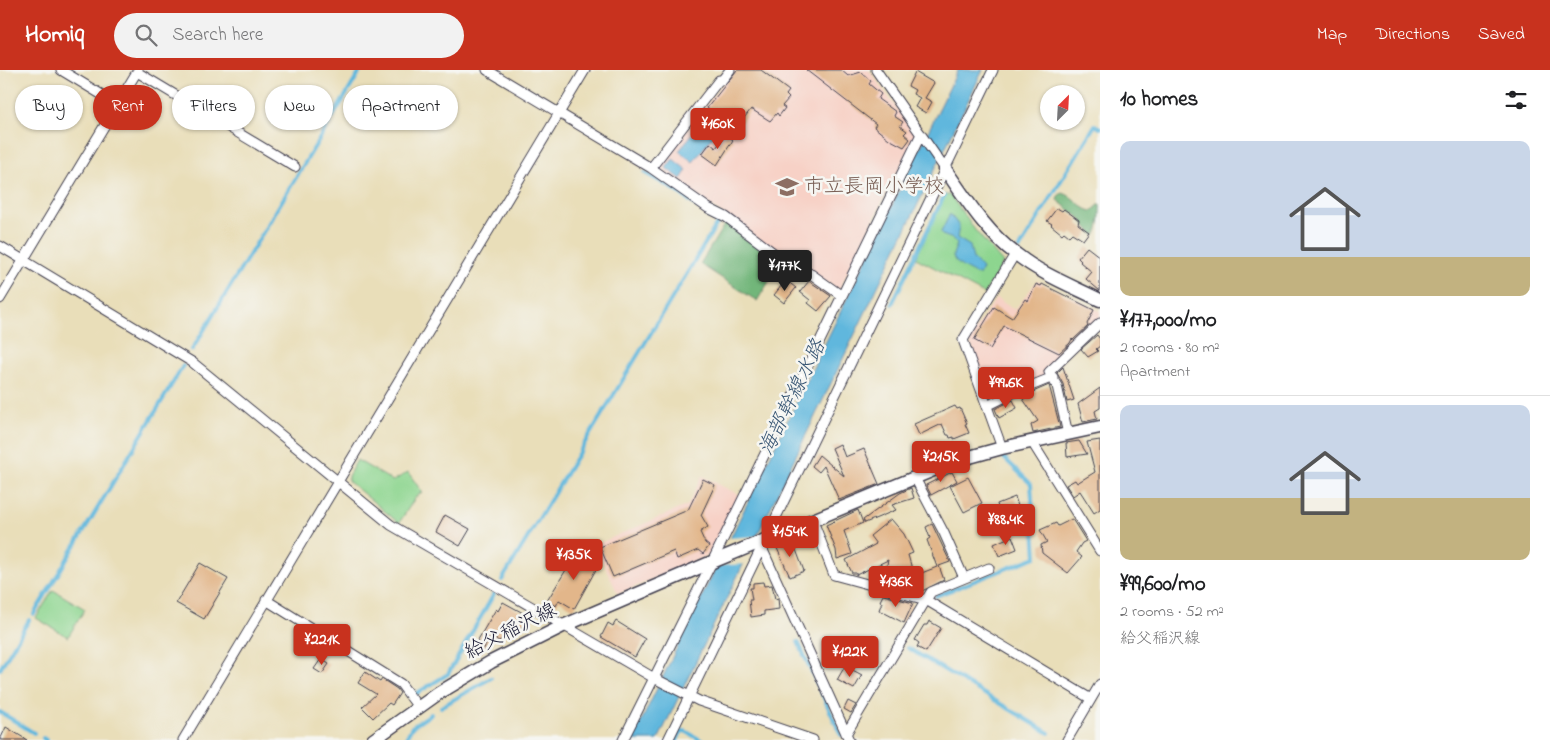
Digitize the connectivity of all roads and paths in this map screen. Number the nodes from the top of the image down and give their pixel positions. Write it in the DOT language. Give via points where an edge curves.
graph roads {
  1 [pos="61,70"];
  2 [pos="487,70"];
  3 [pos="585,70"];
  4 [pos="730,70"];
  5 [pos="876,70"];
  6 [pos="993,70"];
  7 [pos="138,71"];
  8 [pos="129,85"];
  9 [pos="93,89"];
  10 [pos="558,113"];
  11 [pos="102,130"];
  12 [pos="922,135"];
  13 [pos="943,166"];
  14 [pos="295,167"];
  15 [pos="651,168"];
  16 [pos="0,246"];
  17 [pos="1015,254"];
  18 [pos="24,260"];
  19 [pos="842,296"];
  20 [pos="0,299"];
  21 [pos="1100,300"];
  22 [pos="1100,323"];
  23 [pos="1053,377"];
  24 [pos="987,406"];
  25 [pos="1100,427"];
  26 [pos="1068,434"];
  27 [pos="1032,442"];
  28 [pos="1002,448"];
  29 [pos="915,478"];
  30 [pos="338,482"];
  31 [pos="813,521"];
  32 [pos="761,545"];
  33 [pos="1100,551"];
  34 [pos="715,561"];
  35 [pos="989,568"];
  36 [pos="964,578"];
  37 [pos="266,600"];
  38 [pos="926,600"];
  39 [pos="563,626"];
  40 [pos="656,680"];
  41 [pos="1100,684"];
  42 [pos="686,695"];
  43 [pos="1091,699"];
  44 [pos="1100,704"];
  45 [pos="418,708"];
  46 [pos="848,737"];
  47 [pos="183,740"];
  48 [pos="373,740"];
  49 [pos="623,740"];
  50 [pos="668,740"];
  51 [pos="813,740"];
  52 [pos="1066,740"];
  1 -- 9 [label="street"];
  2 -- 10 [label="street"];
  3 -- 10 [label="street"];
  4 -- 15 [label="street"];
  5 -- 12 [label="street"];
  6 -- 13 [label="street"];
  7 -- 8 [label="street"];
  7 -- 14 [label="street"];
  10 -- 15 [label="street"];
  10 -- 30 [label="street"];
  11 -- 18 [label="street"];
  12 -- 13 [label="street"];
  12 -- 19 [label="street"];
  13 -- 17 [label="main road" via="993,234"];
  13 -- 32 [label="street"];
  15 -- 19 [label="street" via="726,217 787,263 811,274"];
  16 -- 18 [label="street"];
  17 -- 21 [label="main road" via="1036,269"];
  17 -- 24 [label="street" via="963,340"];
  18 -- 20 [label="street"];
  18 -- 30 [label="street" via="192,362"];
  19 -- 34 [label="street"];
  22 -- 23 [label="street" via="1049,372"];
  23 -- 24 [label="street"];
  23 -- 26 [label="street"];
  24 -- 28 [label="street"];
  25 -- 26 [label="main road, 給父稲沢線"];
  26 -- 27 [label="main road, 給父稲沢線"];
  27 -- 28 [label="main road, 給父稲沢線"];
  27 -- 33 [label="street"];
  28 -- 29 [label="main road, 給父稲沢線" via="954,461"];
  29 -- 31 [label="main road, 給父稲沢線"];
  29 -- 36 [label="street"];
  30 -- 37 [label="street"];
  30 -- 39 [label="street" via="390,525"];
  31 -- 32 [label="main road, 給父稲沢線"];
  31 -- 38 [label="street" via="834,575"];
  32 -- 34 [label="main road, 給父稲沢線"];
  32 -- 42 [label="street"];
  32 -- 46 [label="street"];
  34 -- 39 [label="main road, 給父稲沢線"];
  34 -- 40 [label="street"];
  35 -- 36 [label="street"];
  36 -- 38 [label="street" via="931,592"];
  37 -- 45 [label="street" via="401,684"];
  37 -- 47 [label="street"];
  38 -- 43 [label="street"];
  38 -- 46 [label="street"];
  39 -- 40 [label="street"];
  39 -- 45 [label="main road, 給父稲沢線" via="491,662"];
  40 -- 42 [label="street"];
  40 -- 49 [label="street"];
  41 -- 43 [label="street"];
  42 -- 50 [label="street"];
  42 -- 51 [label="street"];
  43 -- 44 [label="street"];
  43 -- 52 [label="street"];
  45 -- 48 [label="main road, 給父稲沢線"];
}
